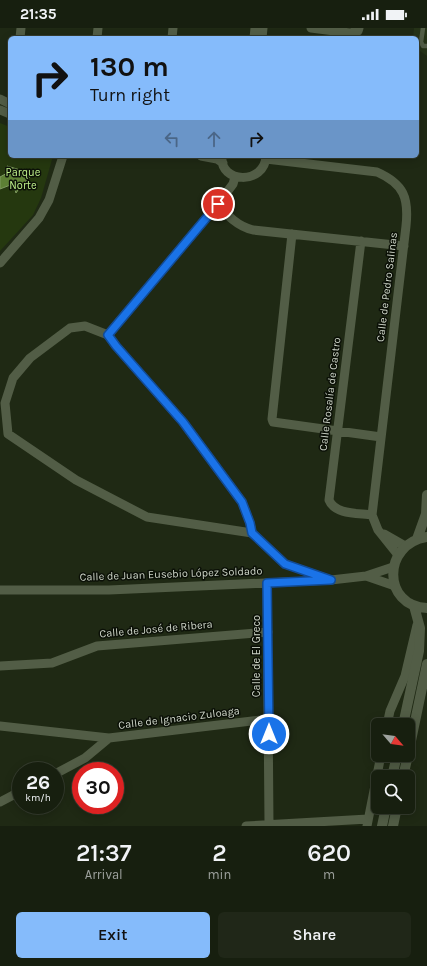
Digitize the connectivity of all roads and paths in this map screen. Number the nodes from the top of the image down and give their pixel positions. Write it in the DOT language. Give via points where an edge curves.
graph roads {
  1 [pos="311,28"];
  2 [pos="359,28"];
  3 [pos="423,28"];
  4 [pos="427,46"];
  5 [pos="62,158"];
  6 [pos="212,158"];
  7 [pos="266,158"];
  8 [pos="273,158"];
  9 [pos="223,159"];
  10 [pos="235,176"];
  11 [pos="218,204"];
  12 [pos="292,234"];
  13 [pos="361,241"];
  14 [pos="404,246"];
  15 [pos="0,263"];
  16 [pos="108,335"];
  17 [pos="338,431"];
  18 [pos="4,432"];
  19 [pos="382,437"];
  20 [pos="427,495"];
  21 [pos="372,515"];
  22 [pos="378,530"];
  23 [pos="252,533"];
  24 [pos="422,538"];
  25 [pos="405,546"];
  26 [pos="398,555"];
  27 [pos="393,567"];
  28 [pos="366,576"];
  29 [pos="331,580"];
  30 [pos="267,583"];
  31 [pos="395,586"];
  32 [pos="0,590"];
  33 [pos="414,606"];
  34 [pos="427,608"];
  35 [pos="418,619"];
  36 [pos="268,632"];
  37 [pos="427,664"];
  38 [pos="0,666"];
  39 [pos="388,718"];
  40 [pos="405,718"];
  41 [pos="269,719"];
  42 [pos="415,721"];
  43 [pos="0,726"];
  44 [pos="110,738"];
  45 [pos="380,762"];
  46 [pos="64,769"];
  47 [pos="12,796"];
  48 [pos="0,802"];
  49 [pos="385,814"];
  50 [pos="396,814"];
  51 [pos="368,822"];
  52 [pos="269,824"];
  53 [pos="246,826"];
  54 [pos="382,826"];
  55 [pos="393,826"];
  1 -- 2 [label="street" via="350,33 358,31"];
  3 -- 4 [label="lane" via="421,42 423,46"];
  5 -- 15 [label="street" via="39,218"];
  6 -- 9 [label="street"];
  7 -- 10 [label="street" via="262,169 255,175 245,178"];
  8 -- 14 [label="street, Calle de Pedro Salinas" via="377,172 389,177 398,185 405,197 408,210"];
  9 -- 10 [label="street" via="226,170"];
  10 -- 11 [label="street"];
  11 -- 12 [label="street" via="229,218 247,229"];
  11 -- 16 [label="street"];
  12 -- 13 [label="street"];
  12 -- 17 [label="street" via="272,419 273,422"];
  13 -- 14 [label="street"];
  13 -- 17 [label="street, Calle Rosalía de Castro"];
  14 -- 19 [label="street, Calle de Pedro Salinas"];
  16 -- 18 [label="street" via="85,326 70,328 30,358 13,378 5,403"];
  16 -- 23 [label="street" via="183,422 242,502"];
  17 -- 19 [label="street"];
  17 -- 21 [label="street, Calle Rosalía de Castro" via="329,500 331,505 338,511"];
  18 -- 23 [label="street" via="76,480 147,517"];
  19 -- 21 [label="street, Calle de Pedro Salinas"];
  20 -- 24 [label="main road"];
  21 -- 22 [label="street, Calle de Pedro Salinas"];
  22 -- 25 [label="street"];
  22 -- 26 [label="street, Calle de Pedro Salinas"];
  23 -- 29 [label="street" via="285,564"];
  24 -- 25 [label="main road"];
  25 -- 26 [label="main road"];
  26 -- 27 [label="main road"];
  27 -- 28 [label="street, Calle de Juan Eusebio López Soldado"];
  27 -- 31 [label="main road"];
  28 -- 29 [label="street, Calle de Juan Eusebio López Soldado"];
  28 -- 31 [label="street, Calle de Juan Eusebio López Soldado"];
  29 -- 30 [label="street, Calle de Juan Eusebio López Soldado"];
  30 -- 32 [label="street, Calle de Juan Eusebio López Soldado" via="109,590"];
  30 -- 36 [label="street, Calle de El Greco"];
  31 -- 33 [label="main road" via="403,598"];
  33 -- 34 [label="main road"];
  33 -- 35 [label="main road"];
  35 -- 39 [label="street" via="405,676"];
  35 -- 40 [label="main road" via="419,651"];
  36 -- 38 [label="street, Calle de José de Ribera" via="97,646 52,663"];
  36 -- 41 [label="street, Calle de El Greco"];
  37 -- 42 [label="main road"];
  41 -- 44 [label="street, Calle de Ignacio Zuloaga"];
  41 -- 52 [label="street, Calle de El Greco"];
  43 -- 44 [label="street"];
  44 -- 46 [label="street, Calle de Ignacio Zuloaga" via="85,758"];
  45 -- 51 [label="street"];
  47 -- 48 [label="street"];
  49 -- 54 [label="main road"];
  50 -- 55 [label="main road"];
  51 -- 52 [label="street"];
  52 -- 53 [label="street"];
}
